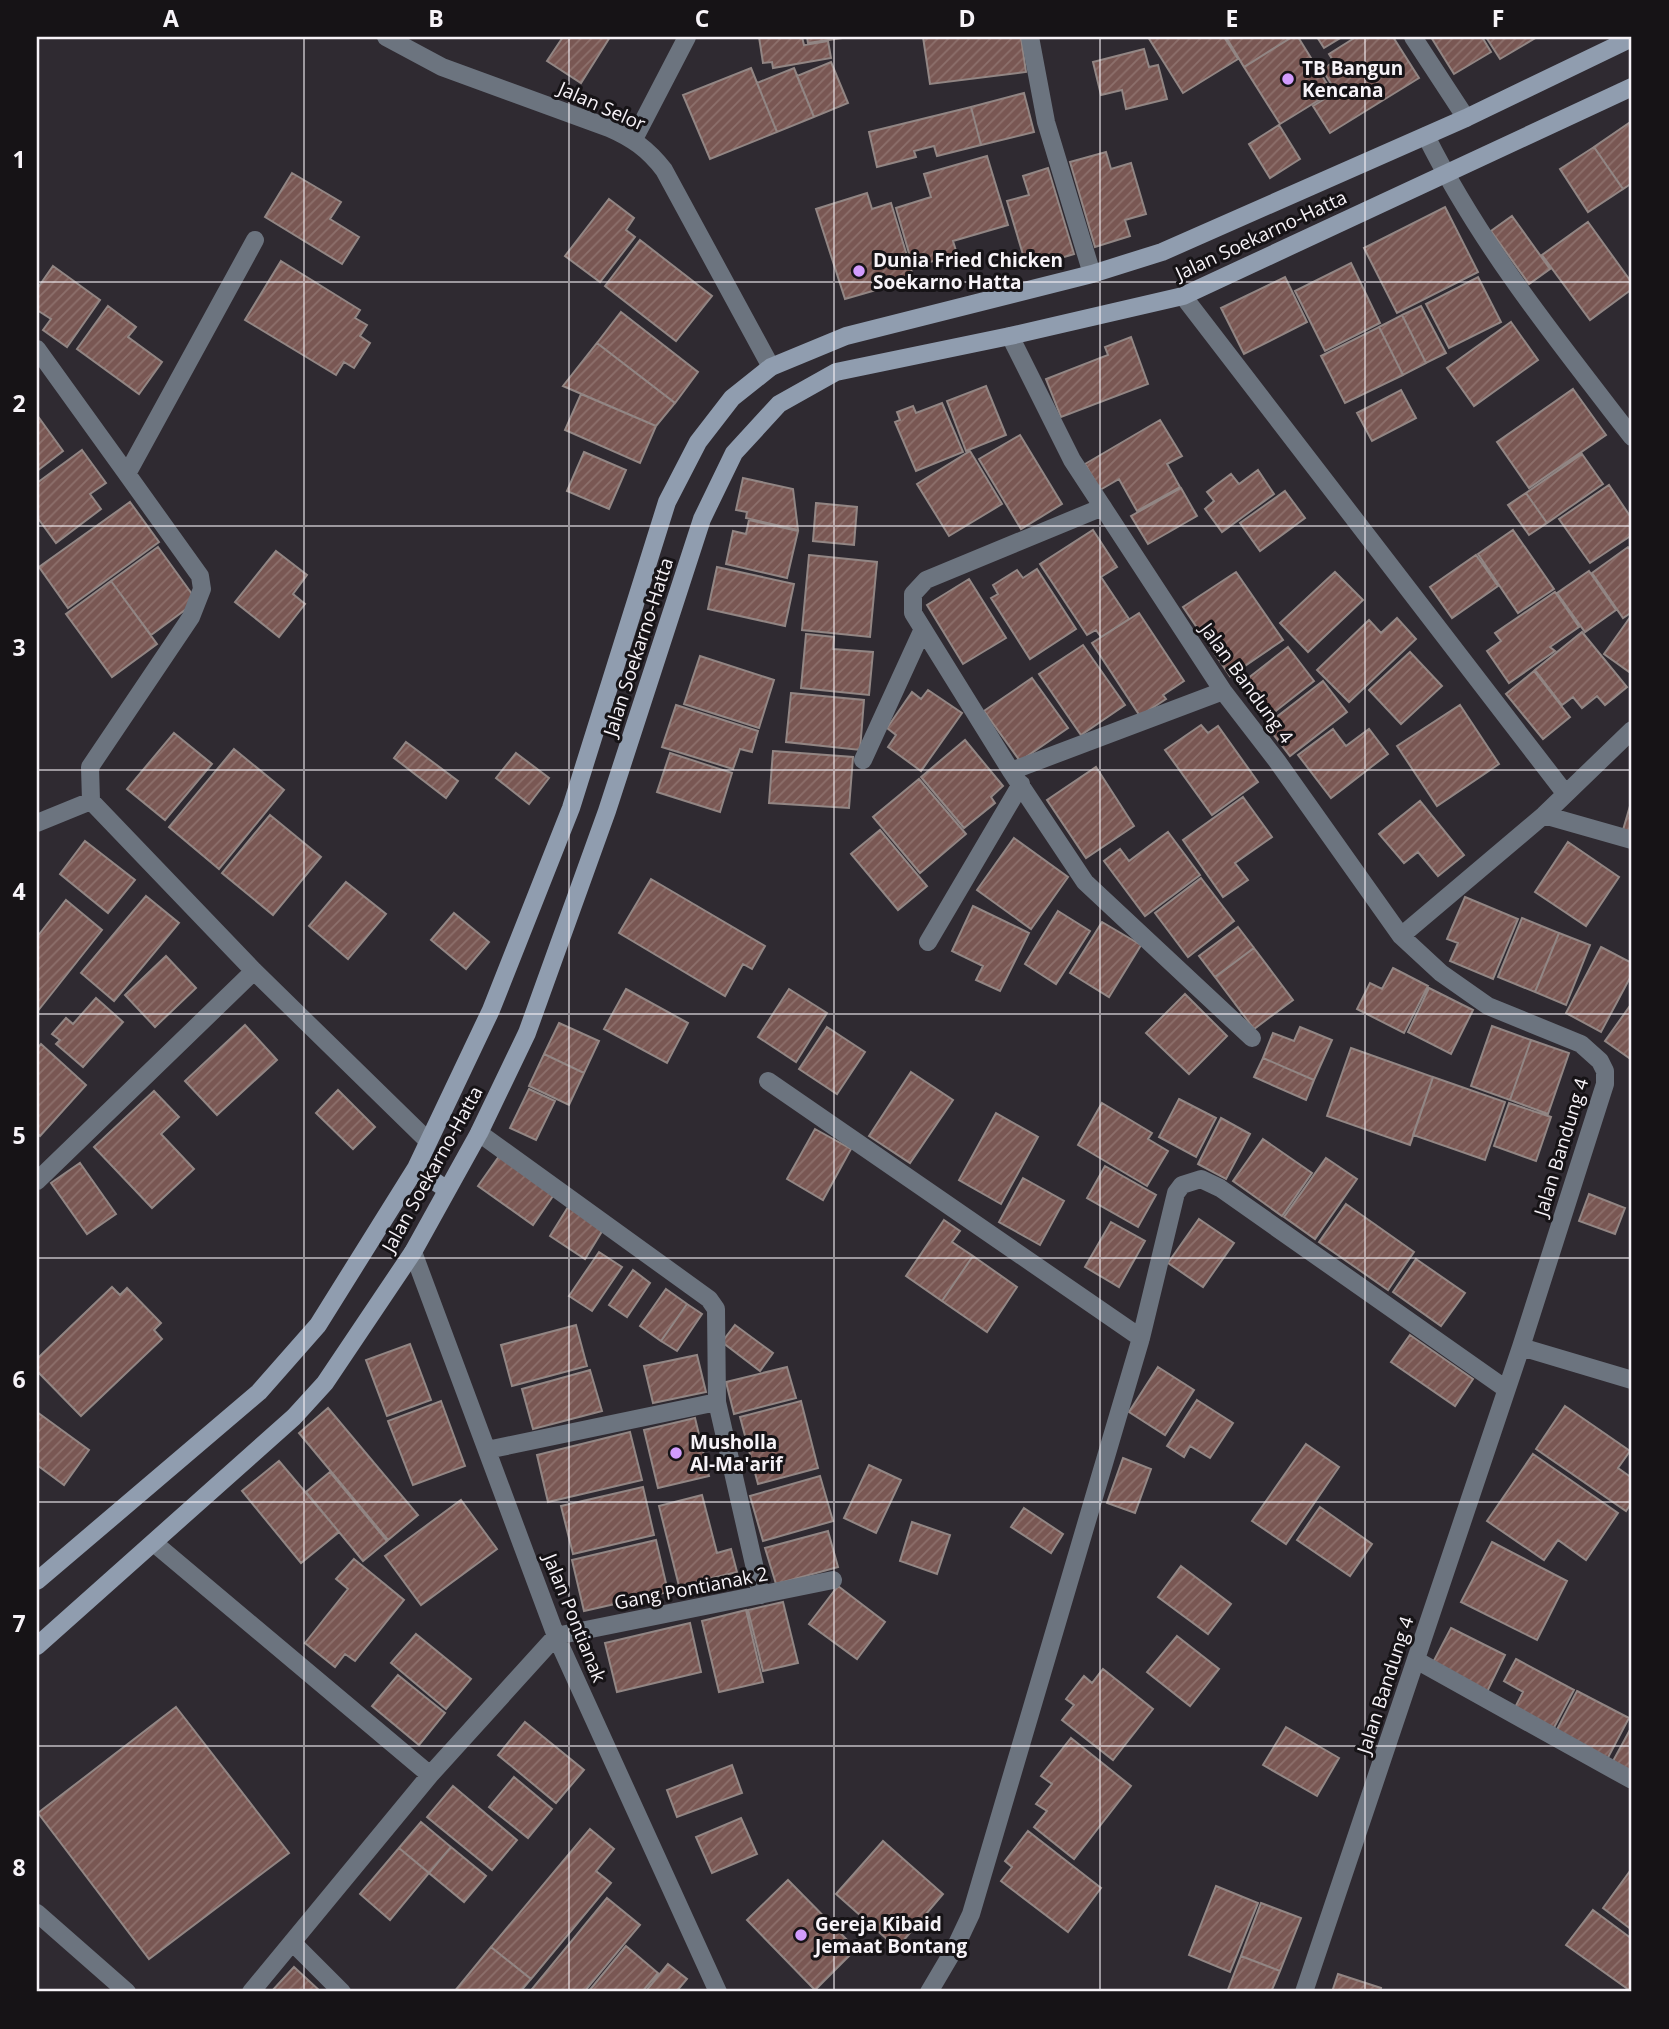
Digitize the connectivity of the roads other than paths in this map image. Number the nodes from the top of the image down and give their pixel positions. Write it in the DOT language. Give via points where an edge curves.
graph roads {
  1 [pos="386,37"];
  2 [pos="687,37"];
  3 [pos="1030,37"];
  4 [pos="1413,37"];
  5 [pos="1632,38"];
  6 [pos="1632,88"];
  7 [pos="1466,118"];
  8 [pos="1426,136"];
  9 [pos="634,139"];
  10 [pos="1445,173"];
  11 [pos="255,240"];
  12 [pos="1092,274"];
  13 [pos="1183,296"];
  14 [pos="1010,337"];
  15 [pos="37,349"];
  16 [pos="771,367"];
  17 [pos="1632,436"];
  18 [pos="127,474"];
  19 [pos="1103,507"];
  20 [pos="922,631"];
  21 [pos="1223,691"];
  22 [pos="1632,730"];
  23 [pos="863,760"];
  24 [pos="1016,778"];
  25 [pos="1565,793"];
  26 [pos="91,801"];
  27 [pos="1544,815"];
  28 [pos="37,823"];
  29 [pos="1632,840"];
  30 [pos="1401,936"];
  31 [pos="928,942"];
  32 [pos="254,971"];
  33 [pos="1252,1038"];
  34 [pos="768,1081"];
  35 [pos="479,1133"];
  36 [pos="428,1141"];
  37 [pos="416,1168"];
  38 [pos="37,1181"];
  39 [pos="447,1191"];
  40 [pos="413,1252"];
  41 [pos="1141,1338"];
  42 [pos="1521,1347"];
  43 [pos="1632,1380"];
  44 [pos="1506,1389"];
  45 [pos="717,1402"];
  46 [pos="487,1450"];
  47 [pos="154,1543"];
  48 [pos="833,1580"];
  49 [pos="37,1581"];
  50 [pos="761,1595"];
  51 [pos="556,1636"];
  52 [pos="37,1646"];
  53 [pos="1416,1660"];
  54 [pos="430,1776"];
  55 [pos="1632,1780"];
  56 [pos="37,1913"];
  57 [pos="292,1942"];
  58 [pos="127,1992"];
  59 [pos="251,1992"];
  60 [pos="342,1992"];
  61 [pos="718,1992"];
  62 [pos="929,1992"];
  63 [pos="1304,1992"];
  1 -- 9 [label="street, Jalan Selor" via="442,66"];
  2 -- 9 [label="street"];
  3 -- 12 [label="street" via="1046,122"];
  4 -- 7 [label="street"];
  5 -- 7 [label="main road, Jalan Soekarno-Hatta"];
  6 -- 10 [label="main road, Jalan Soekarno-Hatta"];
  7 -- 8 [label="main road, Jalan Soekarno-Hatta"];
  8 -- 10 [label="street"];
  8 -- 12 [label="main road, Jalan Soekarno-Hatta" via="1161,252"];
  9 -- 16 [label="street, Jalan Selor" via="664,170"];
  10 -- 13 [label="main road, Jalan Soekarno-Hatta"];
  10 -- 17 [label="street" via="1518,290"];
  11 -- 18 [label="street"];
  12 -- 16 [label="main road, Jalan Soekarno-Hatta" via="846,336"];
  13 -- 14 [label="main road, Jalan Soekarno-Hatta"];
  13 -- 25 [label="street"];
  14 -- 19 [label="street, Jalan Bandung 4" via="1072,460"];
  14 -- 35 [label="main road, Jalan Soekarno-Hatta" via="836,372 779,404 734,453 702,519 607,811 527,1033"];
  15 -- 18 [label="street"];
  16 -- 36 [label="main road, Jalan Soekarno-Hatta" via="723,409 698,442 667,502 571,808 491,1010"];
  18 -- 26 [label="street" via="200,576 202,589 191,617 90,767"];
  19 -- 20 [label="street" via="926,580 912,594"];
  19 -- 21 [label="street, Jalan Bandung 4"];
  20 -- 23 [label="street"];
  20 -- 24 [label="street"];
  21 -- 24 [label="street"];
  21 -- 30 [label="street, Jalan Bandung 4"];
  22 -- 25 [label="street"];
  24 -- 31 [label="street"];
  24 -- 33 [label="street" via="1086,882"];
  25 -- 27 [label="street"];
  26 -- 28 [label="street"];
  26 -- 32 [label="street"];
  27 -- 29 [label="street"];
  27 -- 30 [label="street"];
  30 -- 42 [label="street, Jalan Bandung 4" via="1466,992 1507,1016 1581,1044 1605,1071 1605,1084"];
  32 -- 36 [label="street"];
  32 -- 38 [label="street"];
  34 -- 41 [label="street"];
  35 -- 39 [label="main road, Jalan Soekarno-Hatta"];
  35 -- 45 [label="street" via="709,1299 718,1320"];
  36 -- 37 [label="main road, Jalan Soekarno-Hatta"];
  37 -- 39 [label="main road"];
  37 -- 49 [label="main road, Jalan Soekarno-Hatta" via="318,1325 259,1392"];
  39 -- 40 [label="main road, Jalan Soekarno-Hatta"];
  40 -- 46 [label="street, Jalan Pontianak"];
  40 -- 47 [label="main road, Jalan Soekarno-Hatta" via="325,1383 294,1417"];
  41 -- 44 [label="street" via="1176,1194 1182,1185 1201,1179"];
  41 -- 62 [label="street" via="971,1914"];
  42 -- 43 [label="street"];
  42 -- 44 [label="street, Jalan Bandung 4"];
  44 -- 53 [label="street, Jalan Bandung 4"];
  45 -- 46 [label="street"];
  45 -- 50 [label="street"];
  46 -- 51 [label="street, Jalan Pontianak"];
  47 -- 52 [label="main road, Jalan Soekarno-Hatta"];
  47 -- 54 [label="street"];
  48 -- 50 [label="street, Gang Pontianak 2"];
  50 -- 51 [label="street, Gang Pontianak 2"];
  51 -- 54 [label="street"];
  51 -- 61 [label="street, Jalan Pontianak"];
  53 -- 55 [label="street"];
  53 -- 63 [label="street, Jalan Bandung 4"];
  54 -- 57 [label="street"];
  56 -- 58 [label="street"];
  57 -- 59 [label="street"];
  57 -- 60 [label="street"];
}
